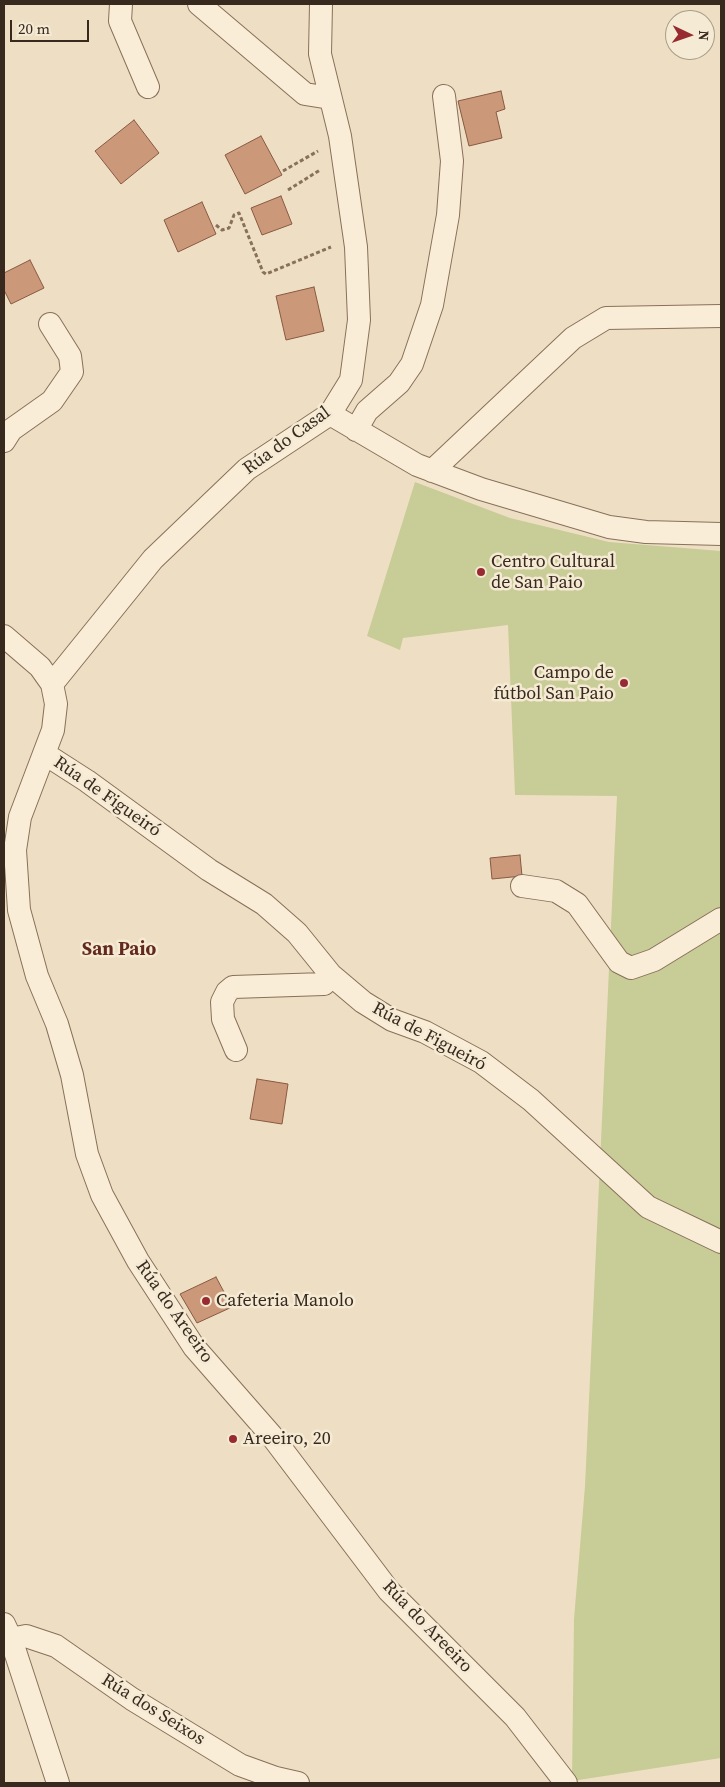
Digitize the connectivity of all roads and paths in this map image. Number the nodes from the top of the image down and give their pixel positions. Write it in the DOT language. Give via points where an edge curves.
graph roads {
  1 [pos="121,4"];
  2 [pos="199,4"];
  3 [pos="321,4"];
  4 [pos="148,87"];
  5 [pos="444,96"];
  6 [pos="330,98"];
  7 [pos="320,150"];
  8 [pos="326,167"];
  9 [pos="283,170"];
  10 [pos="288,190"];
  11 [pos="216,225"];
  12 [pos="336,245"];
  13 [pos="721,316"];
  14 [pos="50,324"];
  15 [pos="330,414"];
  16 [pos="356,430"];
  17 [pos="4,442"];
  18 [pos="432,471"];
  19 [pos="721,534"];
  20 [pos="4,636"];
  21 [pos="52,684"];
  22 [pos="45,754"];
  23 [pos="9,852"];
  24 [pos="522,886"];
  25 [pos="721,919"];
  26 [pos="331,975"];
  27 [pos="236,1050"];
  28 [pos="721,1242"];
  29 [pos="7,1632"];
  30 [pos="58,1783"];
  31 [pos="298,1783"];
  32 [pos="566,1783"];
  1 -- 4 [label="street" via="120,21"];
  2 -- 6 [label="street" via="305,94"];
  3 -- 6 [label="street, Rúa do Casal" via="320,54"];
  5 -- 16 [label="street" via="452,161 448,215 432,304 412,364 399,382 367,412"];
  6 -- 15 [label="street, Rúa do Casal" via="340,136 356,247 359,320 352,380"];
  7 -- 9 [label="path"];
  8 -- 10 [label="path"];
  11 -- 12 [label="path" via="222,230 229,228 234,215 239,213 266,274"];
  13 -- 18 [label="street" via="606,318 573,338"];
  14 -- 17 [label="street" via="70,356 72,372 52,401 11,430"];
  15 -- 16 [label="street"];
  15 -- 21 [label="street, Rúa do Casal" via="247,468 153,559"];
  16 -- 18 [label="street"];
  18 -- 19 [label="street" via="610,527 646,532"];
  20 -- 21 [label="street" via="40,666"];
  21 -- 22 [label="street" via="56,704 53,730"];
  22 -- 23 [label="street, Rúa do Areeiro"];
  22 -- 26 [label="street, Rúa de Figueiró" via="88,781 209,870 264,904 297,933"];
  23 -- 32 [label="street, Rúa do Areeiro" via="37,976 57,1024 72,1075 87,1154 102,1194 138,1261 194,1347 271,1435 389,1592 515,1716"];
  24 -- 25 [label="street" via="556,891 577,904 619,962 631,968 654,960"];
  26 -- 27 [label="street" via="324,984 232,987 222,1002 223,1019"];
  26 -- 28 [label="street, Rúa de Figueiró" via="363,1002 392,1020 425,1032 481,1062 531,1100 648,1207"];
  29 -- 30 [label="street"];
  29 -- 31 [label="street, Rúa dos Seixos" via="56,1646 132,1699 240,1765"];
}
